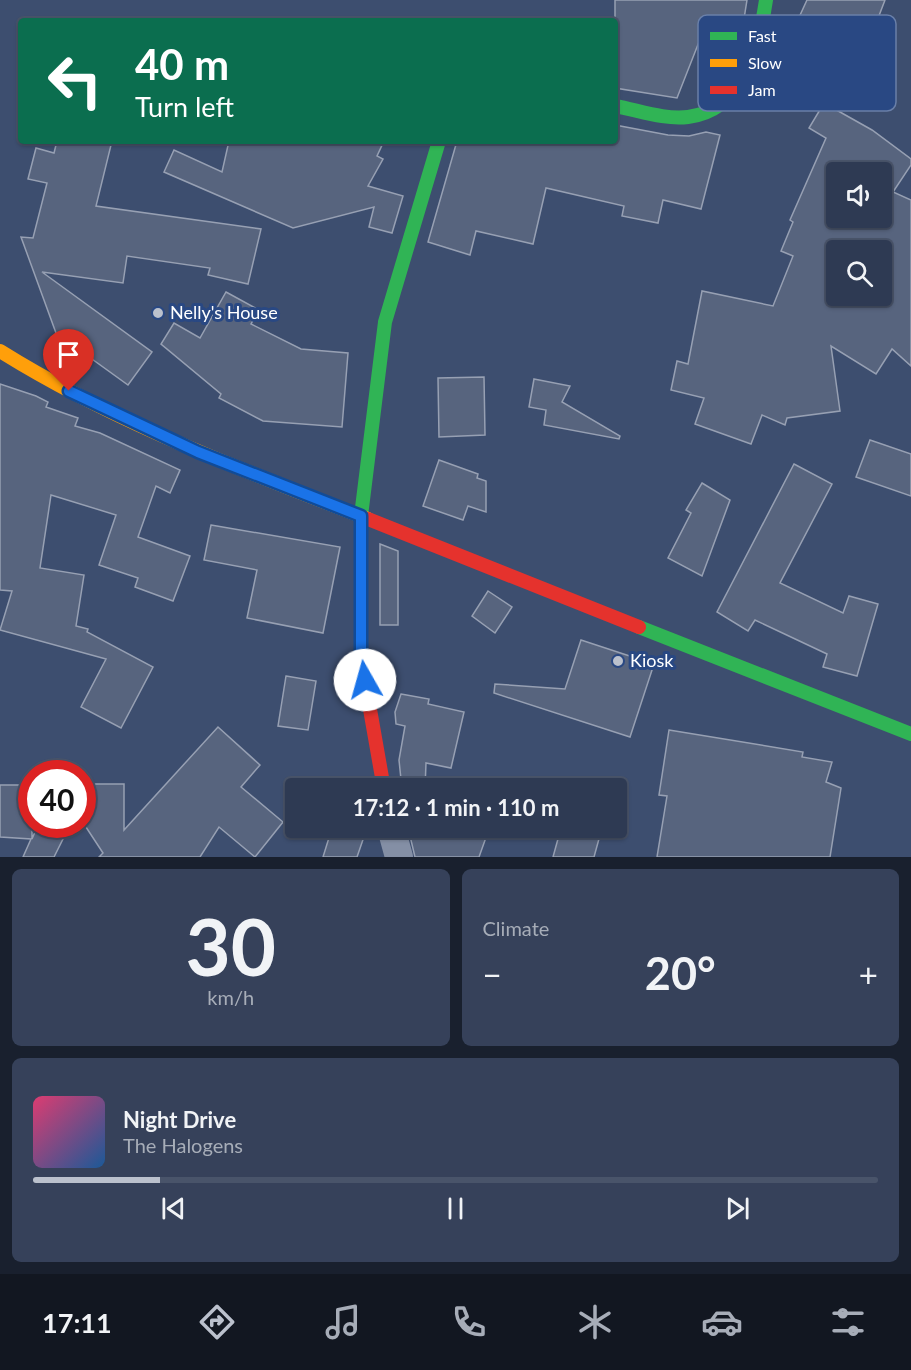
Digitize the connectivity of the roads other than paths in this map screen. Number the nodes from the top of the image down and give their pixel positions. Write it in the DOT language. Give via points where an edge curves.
graph roads {
  1 [pos="766,0"];
  2 [pos="764,15"];
  3 [pos="618,106"];
  4 [pos="707,111"];
  5 [pos="438,144"];
  6 [pos="0,351"];
  7 [pos="361,516"];
  8 [pos="911,734"];
  9 [pos="382,778"];
  10 [pos="394,838"];
  11 [pos="399,857"];
  1 -- 2 [label="street"];
  3 -- 4 [label="street" via="688,117"];
  5 -- 7 [label="street" via="385,322"];
  6 -- 7 [label="street" via="48,381 198,452"];
  7 -- 8 [label="street"];
  7 -- 9 [label="street" via="361,658"];
  10 -- 11 [label="street"];
}
